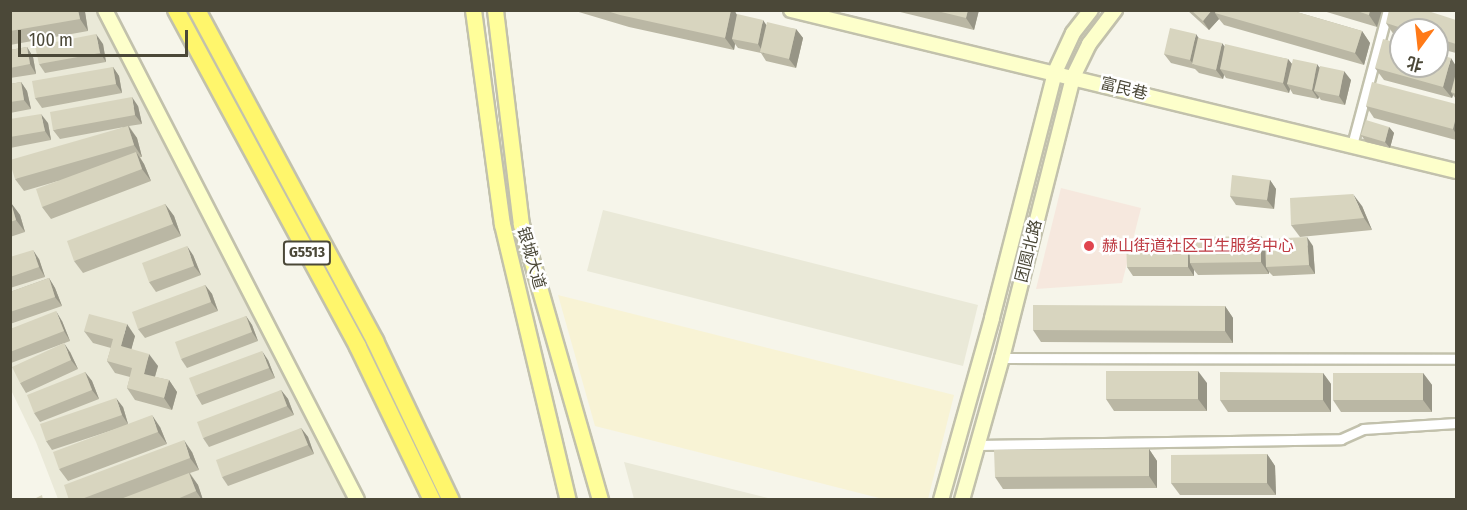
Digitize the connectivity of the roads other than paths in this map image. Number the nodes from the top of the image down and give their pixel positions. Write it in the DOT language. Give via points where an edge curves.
graph roads {
  1 [pos="105,10"];
  2 [pos="176,10"];
  3 [pos="197,10"];
  4 [pos="473,10"];
  5 [pos="495,10"];
  6 [pos="791,10"];
  7 [pos="1091,10"];
  8 [pos="1115,10"];
  9 [pos="1388,10"];
  10 [pos="1055,72"];
  11 [pos="1073,76"];
  12 [pos="1352,145"];
  13 [pos="1456,171"];
  14 [pos="1002,358"];
  15 [pos="1456,359"];
  16 [pos="1456,423"];
  17 [pos="978,446"];
  18 [pos="357,500"];
  19 [pos="432,500"];
  20 [pos="451,500"];
  21 [pos="568,500"];
  22 [pos="600,500"];
  23 [pos="941,500"];
  24 [pos="962,500"];
  1 -- 18 [label="street"];
  2 -- 19 [label="highway, G5513" via="358,347"];
  3 -- 20 [label="highway, G5513" via="375,341"];
  4 -- 21 [label="main road, 银城大道" via="502,224"];
  5 -- 22 [label="main road, 银城大道" via="521,224"];
  6 -- 10 [label="street, 富民巷"];
  7 -- 10 [label="street, 团圆北路" via="1073,33"];
  8 -- 11 [label="street, 团圆北路" via="1089,44"];
  9 -- 12 [label="street"];
  10 -- 11 [label="street, 富民巷"];
  10 -- 23 [label="street, 团圆北路"];
  11 -- 12 [label="street, 富民巷"];
  11 -- 14 [label="street, 团圆北路"];
  12 -- 13 [label="street, 富民巷"];
  14 -- 15 [label="street"];
  14 -- 17 [label="street, 团圆北路"];
  16 -- 17 [label="street" via="1363,429 1341,439"];
  17 -- 24 [label="street, 团圆北路"];
}
